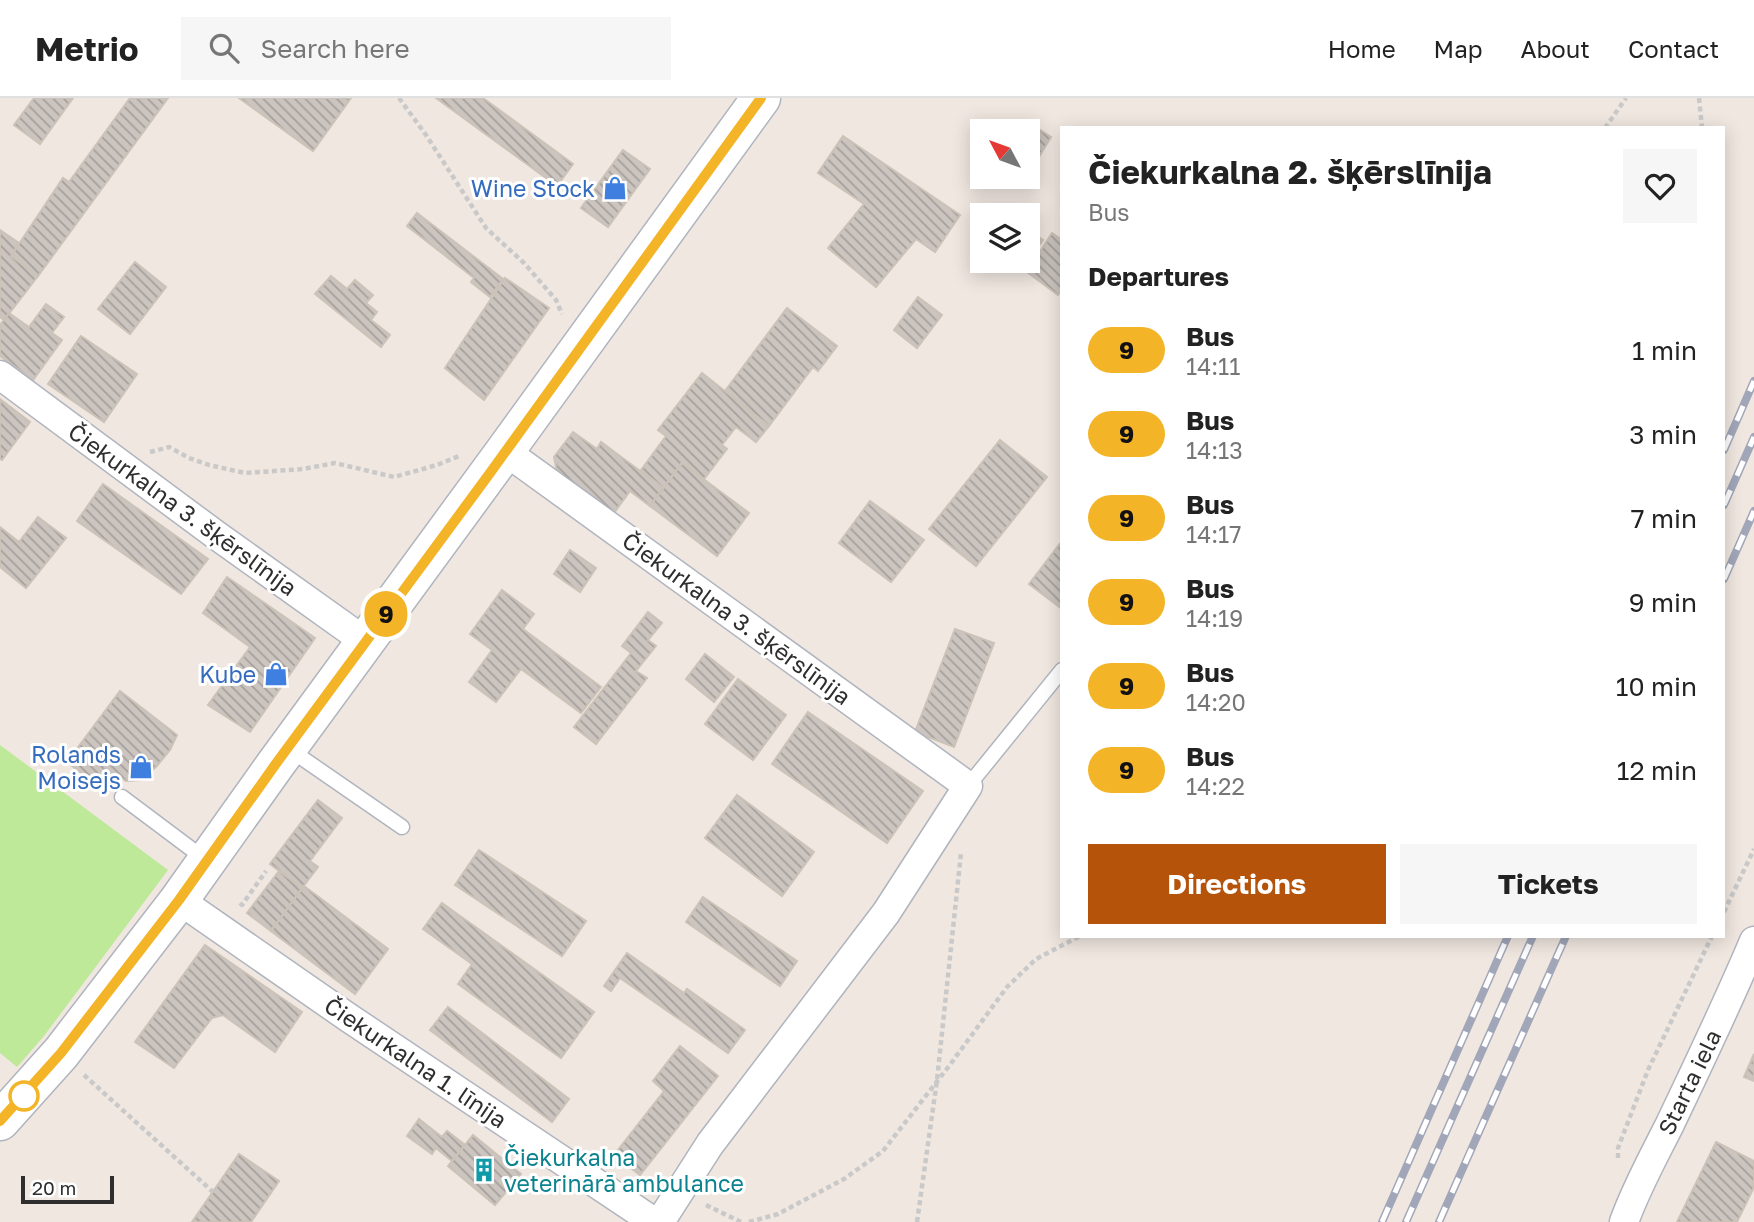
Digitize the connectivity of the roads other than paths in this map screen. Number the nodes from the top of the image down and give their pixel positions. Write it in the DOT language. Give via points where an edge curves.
graph roads {
  1 [pos="761,98"];
  2 [pos="0,374"];
  3 [pos="505,451"];
  4 [pos="366,642"];
  5 [pos="1060,672"];
  6 [pos="288,748"];
  7 [pos="968,786"];
  8 [pos="122,797"];
  9 [pos="402,827"];
  10 [pos="207,860"];
  11 [pos="179,900"];
  12 [pos="1754,941"];
  13 [pos="0,1121"];
  14 [pos="654,1222"];
  15 [pos="660,1222"];
  16 [pos="1624,1222"];
  1 -- 3 [label="street"];
  2 -- 4 [label="street, Čiekurkalna 3. šķērslīnija"];
  3 -- 4 [label="street"];
  3 -- 7 [label="street, Čiekurkalna 3. šķērslīnija"];
  4 -- 6 [label="street"];
  5 -- 7 [label="lane"];
  6 -- 9 [label="lane"];
  6 -- 10 [label="street"];
  7 -- 15 [label="street" via="886,914 710,1144"];
  8 -- 10 [label="lane"];
  10 -- 11 [label="street"];
  11 -- 13 [label="street" via="61,1053"];
  11 -- 14 [label="street, Čiekurkalna 1. līnija"];
  12 -- 16 [label="street, Starta iela"];
}
